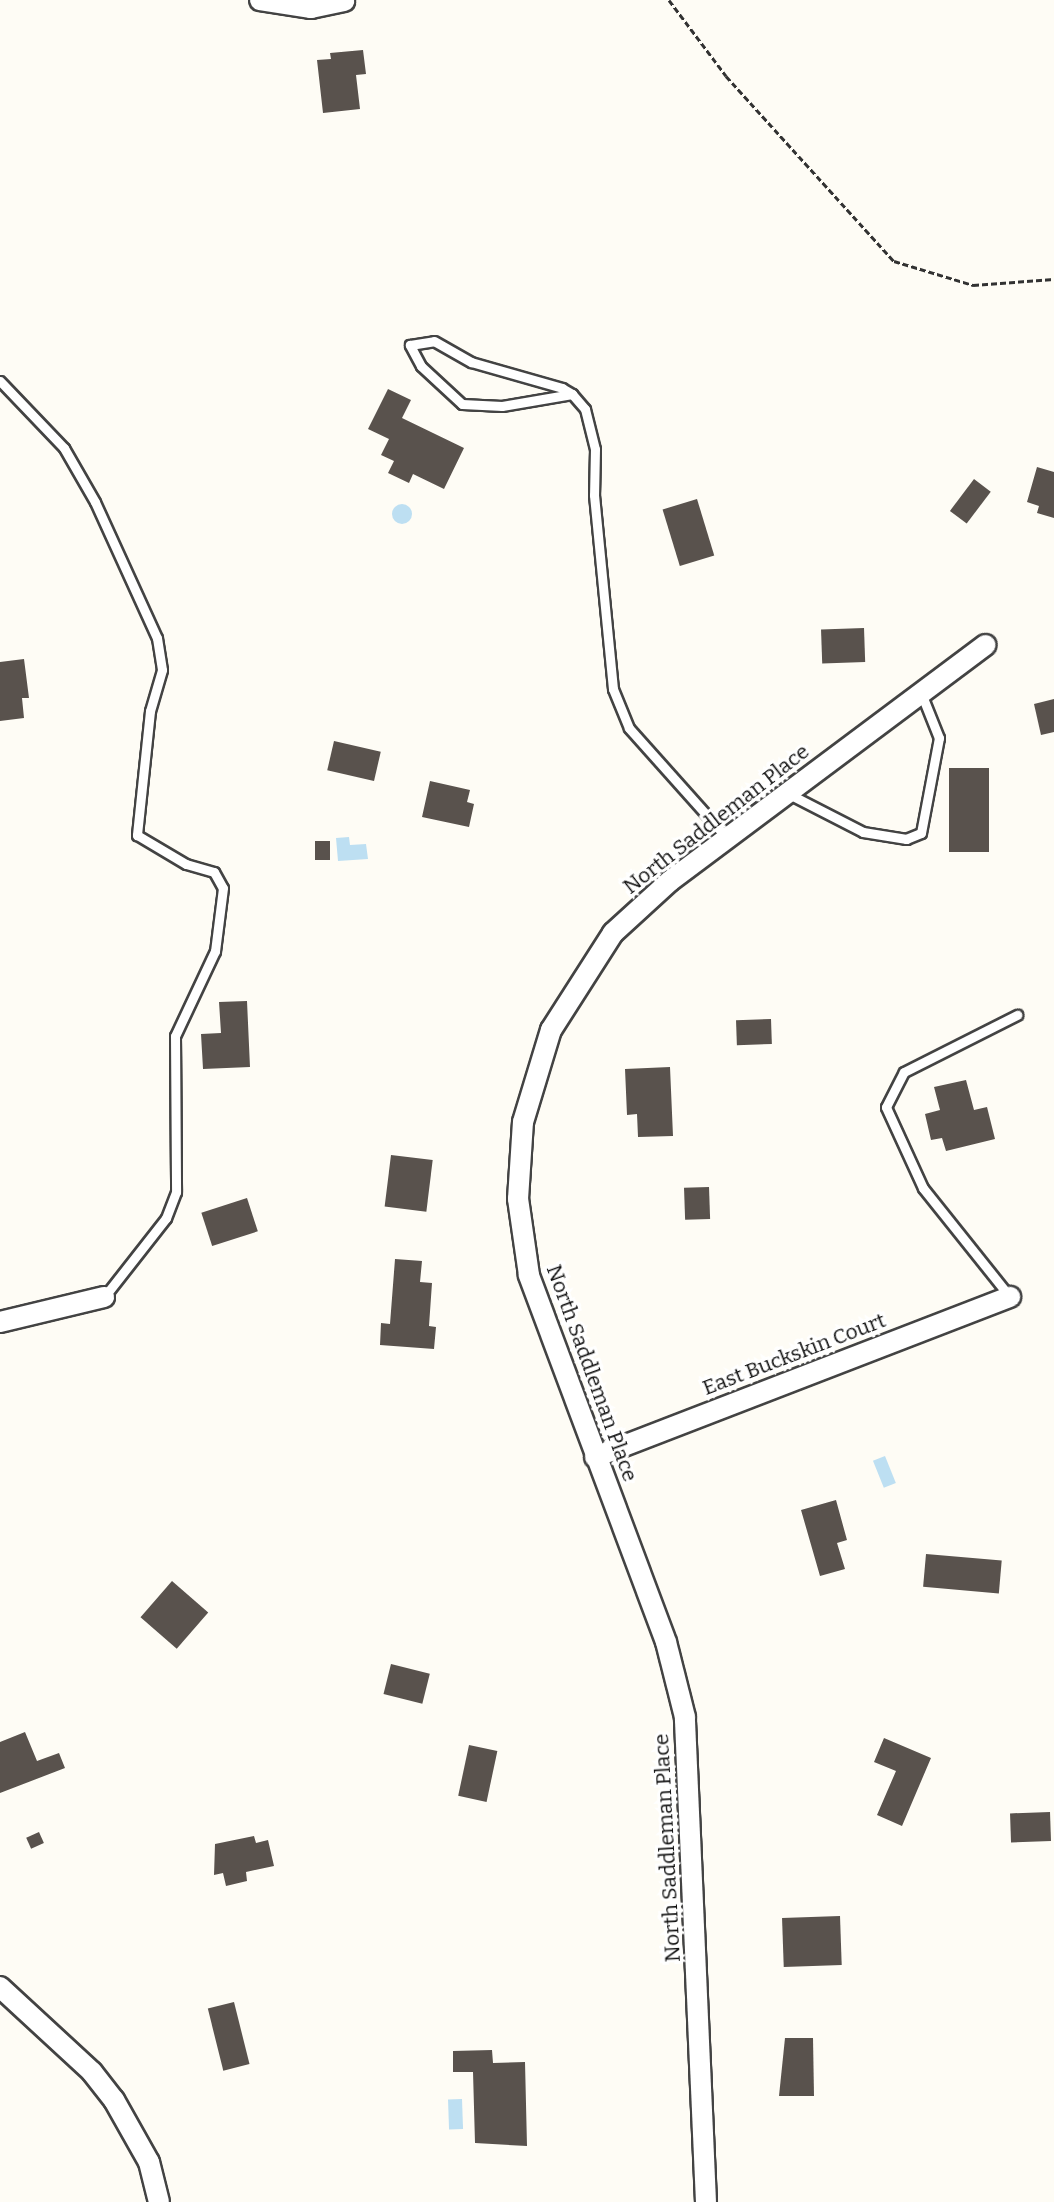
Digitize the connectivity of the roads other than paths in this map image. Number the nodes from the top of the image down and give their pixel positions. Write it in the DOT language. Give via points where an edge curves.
graph roads {
  1 [pos="260,0"];
  2 [pos="344,1"];
  3 [pos="0,381"];
  4 [pos="572,394"];
  5 [pos="985,645"];
  6 [pos="921,693"];
  7 [pos="787,794"];
  8 [pos="727,838"];
  9 [pos="1017,1015"];
  10 [pos="104,1297"];
  11 [pos="1010,1297"];
  12 [pos="0,1322"];
  13 [pos="595,1456"];
  14 [pos="0,1987"];
  15 [pos="159,2202"];
  16 [pos="706,2202"];
  1 -- 2 [label="street" via="311,8"];
  3 -- 10 [label="lane" via="64,448 95,502 157,638 162,670 150,711 137,835 186,864 214,872 224,888 215,951 175,1036 176,1192 166,1218"];
  4 -- 4 [label="lane" via="471,362 435,341 410,345 421,366 462,404 502,406"];
  4 -- 8 [label="lane" via="591,423 613,689 628,728"];
  5 -- 6 [label="street, North Saddleman Place"];
  6 -- 7 [label="street, North Saddleman Place"];
  6 -- 7 [label="lane" via="939,738 921,833 906,839 863,832"];
  7 -- 8 [label="street, North Saddleman Place"];
  8 -- 13 [label="street, North Saddleman Place" via="641,906 590,963 551,1030 523,1122 518,1199 529,1275"];
  9 -- 11 [label="lane" via="904,1072 886,1107 923,1188"];
  10 -- 12 [label="street"];
  11 -- 13 [label="street, East Buckskin Court"];
  13 -- 16 [label="street, North Saddleman Place" via="666,1642 685,1717"];
  14 -- 15 [label="street" via="92,2072 114,2100 149,2162"];
}
